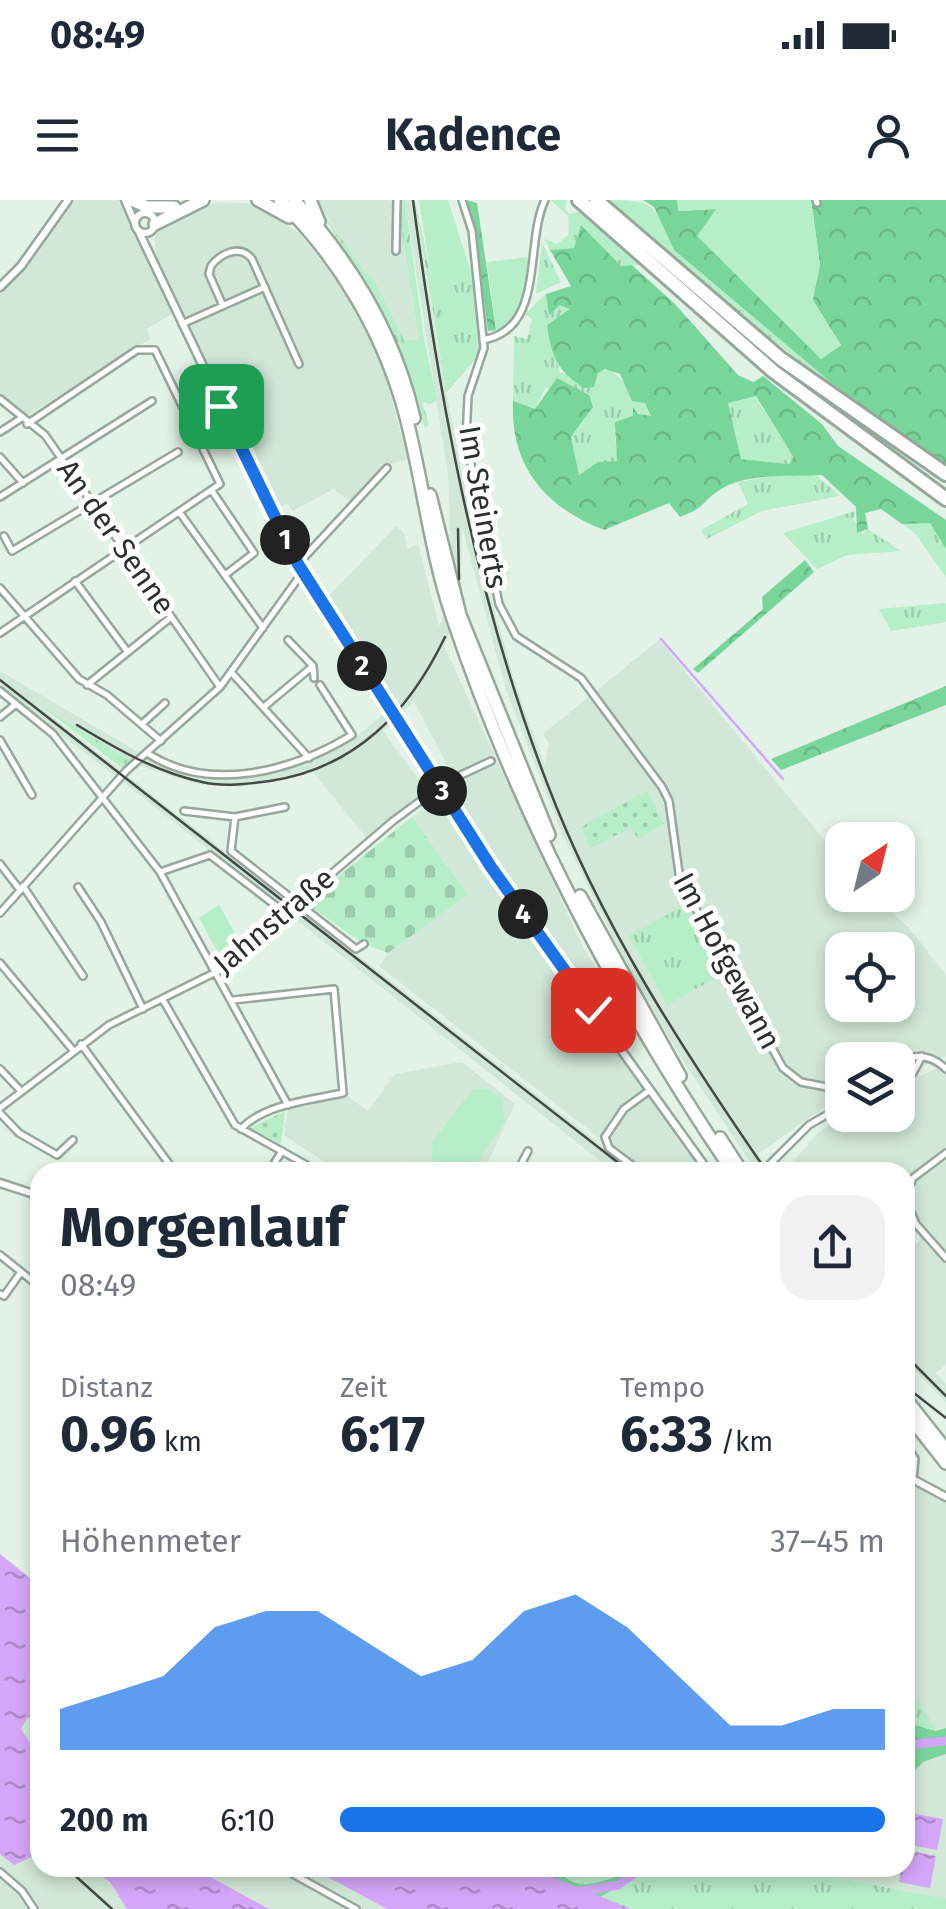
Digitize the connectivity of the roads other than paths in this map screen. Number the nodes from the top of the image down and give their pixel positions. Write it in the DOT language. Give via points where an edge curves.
graph roads {
  1 [pos="68,200"];
  2 [pos="128,200"];
  3 [pos="203,200"];
  4 [pos="258,200"];
  5 [pos="280,200"];
  6 [pos="294,200"];
  7 [pos="310,200"];
  8 [pos="397,200"];
  9 [pos="462,200"];
  10 [pos="544,200"];
  11 [pos="579,200"];
  12 [pos="596,200"];
  13 [pos="179,203"];
  14 [pos="150,221"];
  15 [pos="134,222"];
  16 [pos="306,227"];
  17 [pos="139,232"];
  18 [pos="328,239"];
  19 [pos="396,251"];
  20 [pos="148,256"];
  21 [pos="0,287"];
  22 [pos="265,287"];
  23 [pos="223,306"];
  24 [pos="182,324"];
  25 [pos="484,340"];
  26 [pos="300,364"];
  27 [pos="0,399"];
  28 [pos="152,401"];
  29 [pos="20,419"];
  30 [pos="27,424"];
  31 [pos="0,432"];
  32 [pos="178,452"];
  33 [pos="0,457"];
  34 [pos="62,460"];
  35 [pos="387,468"];
  36 [pos="946,474"];
  37 [pos="23,483"];
  38 [pos="212,491"];
  39 [pos="0,496"];
  40 [pos="946,499"];
  41 [pos="93,505"];
  42 [pos="180,513"];
  43 [pos="4,536"];
  44 [pos="123,548"];
  45 [pos="298,564"];
  46 [pos="225,575"];
  47 [pos="305,575"];
  48 [pos="75,581"];
  49 [pos="0,588"];
  50 [pos="25,616"];
  51 [pos="171,617"];
  52 [pos="263,628"];
  53 [pos="0,634"];
  54 [pos="288,640"];
  55 [pos="127,651"];
  56 [pos="313,666"];
  57 [pos="230,672"];
  58 [pos="314,678"];
  59 [pos="86,684"];
  60 [pos="320,685"];
  61 [pos="220,687"];
  62 [pos="0,691"];
  63 [pos="592,692"];
  64 [pos="164,703"];
  65 [pos="16,704"];
  66 [pos="266,706"];
  67 [pos="0,717"];
  68 [pos="142,724"];
  69 [pos="0,740"];
  70 [pos="161,741"];
  71 [pos="148,753"];
  72 [pos="309,758"];
  73 [pos="491,760"];
  74 [pos="440,787"];
  75 [pos="32,795"];
  76 [pos="104,798"];
  77 [pos="286,807"];
  78 [pos="184,811"];
  79 [pos="234,817"];
  80 [pos="0,864"];
  81 [pos="160,872"];
  82 [pos="78,887"];
  83 [pos="22,888"];
  84 [pos="296,901"];
  85 [pos="0,912"];
  86 [pos="284,912"];
  87 [pos="364,944"];
  88 [pos="0,963"];
  89 [pos="218,971"];
  90 [pos="83,976"];
  91 [pos="164,1000"];
  92 [pos="234,1000"];
  93 [pos="142,1009"];
  94 [pos="81,1044"];
  95 [pos="72,1050"];
  96 [pos="922,1056"];
  97 [pos="915,1058"];
  98 [pos="944,1067"];
  99 [pos="0,1069"];
  100 [pos="915,1069"];
  101 [pos="825,1087"];
  102 [pos="19,1089"];
  103 [pos="650,1090"];
  104 [pos="288,1106"];
  105 [pos="0,1111"];
  106 [pos="825,1116"];
  107 [pos="241,1129"];
  108 [pos="73,1140"];
  109 [pos="282,1151"];
  110 [pos="528,1152"];
  111 [pos="946,1153"];
  112 [pos="168,1162"];
  113 [pos="275,1162"];
  114 [pos="301,1162"];
  115 [pos="522,1162"];
  116 [pos="627,1162"];
  117 [pos="702,1162"];
  118 [pos="726,1162"];
  119 [pos="736,1162"];
  120 [pos="772,1162"];
  121 [pos="915,1176"];
  122 [pos="0,1183"];
  123 [pos="30,1193"];
  124 [pos="915,1221"];
  125 [pos="0,1256"];
  126 [pos="946,1258"];
  127 [pos="22,1272"];
  128 [pos="30,1279"];
  129 [pos="0,1294"];
  130 [pos="915,1410"];
  131 [pos="915,1425"];
  132 [pos="946,1450"];
  133 [pos="946,1464"];
  134 [pos="915,1480"];
  135 [pos="946,1497"];
  136 [pos="0,1872"];
  137 [pos="298,1877"];
  138 [pos="34,1909"];
  139 [pos="356,1909"];
  1 -- 21 [label="street"];
  2 -- 13 [label="highway" via="147,207"];
  2 -- 14 [label="street"];
  2 -- 15 [label="street"];
  3 -- 14 [label="highway"];
  4 -- 16 [label="highway"];
  5 -- 16 [label="highway"];
  6 -- 18 [label="highway"];
  7 -- 18 [label="highway"];
  8 -- 19 [label="street"];
  9 -- 25 [label="street" via="472,231"];
  10 -- 25 [label="street" via="526,310 498,337"];
  11 -- 40 [label="highway" via="773,371"];
  12 -- 36 [label="highway" via="781,359"];
  13 -- 14 [label="highway"];
  14 -- 15 [label="street"];
  14 -- 17 [label="street"];
  14 -- 20 [label="street"];
  15 -- 17 [label="street"];
  16 -- 118 [label="highway" via="346,281 388,360 452,618 524,798 636,1018"];
  17 -- 20 [label="street"];
  18 -- 119 [label="highway" via="375,311 404,379 454,598 532,795 644,1014"];
  20 -- 24 [label="street"];
  22 -- 23 [label="street"];
  22 -- 23 [label="street" via="247,253 220,258 209,274"];
  22 -- 26 [label="street"];
  23 -- 24 [label="street"];
  24 -- 45 [label="street"];
  25 -- 63 [label="street, Im Steinerts" via="468,396 466,439 499,604 516,636"];
  27 -- 29 [label="street, An der Senne"];
  28 -- 34 [label="street"];
  29 -- 30 [label="street, An der Senne"];
  29 -- 31 [label="street"];
  30 -- 34 [label="street, An der Senne" via="45,435"];
  30 -- 38 [label="street" via="137,350 155,350 220,484"];
  32 -- 41 [label="street"];
  33 -- 37 [label="street"];
  34 -- 37 [label="street"];
  34 -- 41 [label="street, An der Senne"];
  35 -- 45 [label="street"];
  37 -- 39 [label="street"];
  38 -- 42 [label="street"];
  38 -- 46 [label="street" via="254,553"];
  41 -- 43 [label="street" via="12,550"];
  41 -- 44 [label="street, An der Senne"];
  42 -- 44 [label="street"];
  42 -- 46 [label="street"];
  44 -- 48 [label="street"];
  44 -- 51 [label="street, An der Senne"];
  45 -- 47 [label="street"];
  46 -- 52 [label="street"];
  47 -- 52 [label="street"];
  47 -- 74 [label="street"];
  48 -- 50 [label="street"];
  48 -- 55 [label="street"];
  49 -- 50 [label="street"];
  50 -- 53 [label="street"];
  50 -- 59 [label="street"];
  51 -- 55 [label="street"];
  51 -- 61 [label="street, An der Senne"];
  52 -- 57 [label="street"];
  54 -- 56 [label="street"];
  55 -- 59 [label="street"];
  56 -- 58 [label="street"];
  56 -- 66 [label="street"];
  57 -- 61 [label="street"];
  57 -- 66 [label="street"];
  59 -- 68 [label="street"];
  60 -- 72 [label="street" via="352,735"];
  61 -- 70 [label="street"];
  62 -- 65 [label="street"];
  63 -- 101 [label="street, Im Hofgewann" via="669,801 680,880 784,1068 801,1082"];
  64 -- 68 [label="street"];
  65 -- 67 [label="street"];
  65 -- 76 [label="street" via="53,734"];
  66 -- 72 [label="street"];
  68 -- 70 [label="street"];
  69 -- 75 [label="street"];
  70 -- 71 [label="street"];
  71 -- 72 [label="street" via="176,766 241,774"];
  71 -- 76 [label="street"];
  73 -- 74 [label="street, Jahnstraße"];
  74 -- 84 [label="street, Jahnstraße"];
  74 -- 103 [label="street"];
  76 -- 81 [label="street"];
  76 -- 83 [label="street"];
  77 -- 79 [label="street"];
  78 -- 79 [label="street"];
  79 -- 84 [label="street" via="231,851"];
  80 -- 83 [label="street"];
  81 -- 86 [label="street" via="210,855"];
  81 -- 89 [label="street"];
  82 -- 93 [label="street"];
  83 -- 85 [label="street"];
  83 -- 90 [label="street"];
  84 -- 86 [label="street, Jahnstraße"];
  84 -- 87 [label="street" via="356,949"];
  86 -- 89 [label="street, Jahnstraße"];
  88 -- 95 [label="street"];
  89 -- 91 [label="street, Jahnstraße"];
  89 -- 92 [label="street"];
  91 -- 93 [label="street, Jahnstraße"];
  91 -- 107 [label="street"];
  92 -- 104 [label="street"];
  92 -- 104 [label="street" via="334,989 343,1093"];
  93 -- 94 [label="street, Jahnstraße"];
  94 -- 95 [label="street, Jahnstraße"];
  94 -- 112 [label="street"];
  95 -- 102 [label="street, Jahnstraße"];
  96 -- 97 [label="street"];
  96 -- 98 [label="street"];
  96 -- 100 [label="street"];
  99 -- 102 [label="street"];
  102 -- 105 [label="street, Jahnstraße"];
  103 -- 116 [label="street" via="624,1109 605,1137 608,1148"];
  103 -- 117 [label="street"];
  104 -- 107 [label="street"];
  105 -- 108 [label="street" via="19,1133 58,1155"];
  106 -- 120 [label="street, bridge"];
  107 -- 109 [label="street"];
  109 -- 113 [label="street"];
  109 -- 114 [label="street"];
  110 -- 115 [label="street"];
  111 -- 121 [label="street"];
  122 -- 123 [label="street"];
  124 -- 126 [label="street"];
  125 -- 127 [label="street"];
  127 -- 128 [label="street"];
  127 -- 129 [label="street"];
  130 -- 132 [label="highway"];
  131 -- 133 [label="highway"];
  134 -- 135 [label="street"];
  136 -- 138 [label="street"];
  137 -- 139 [label="street"];
}
